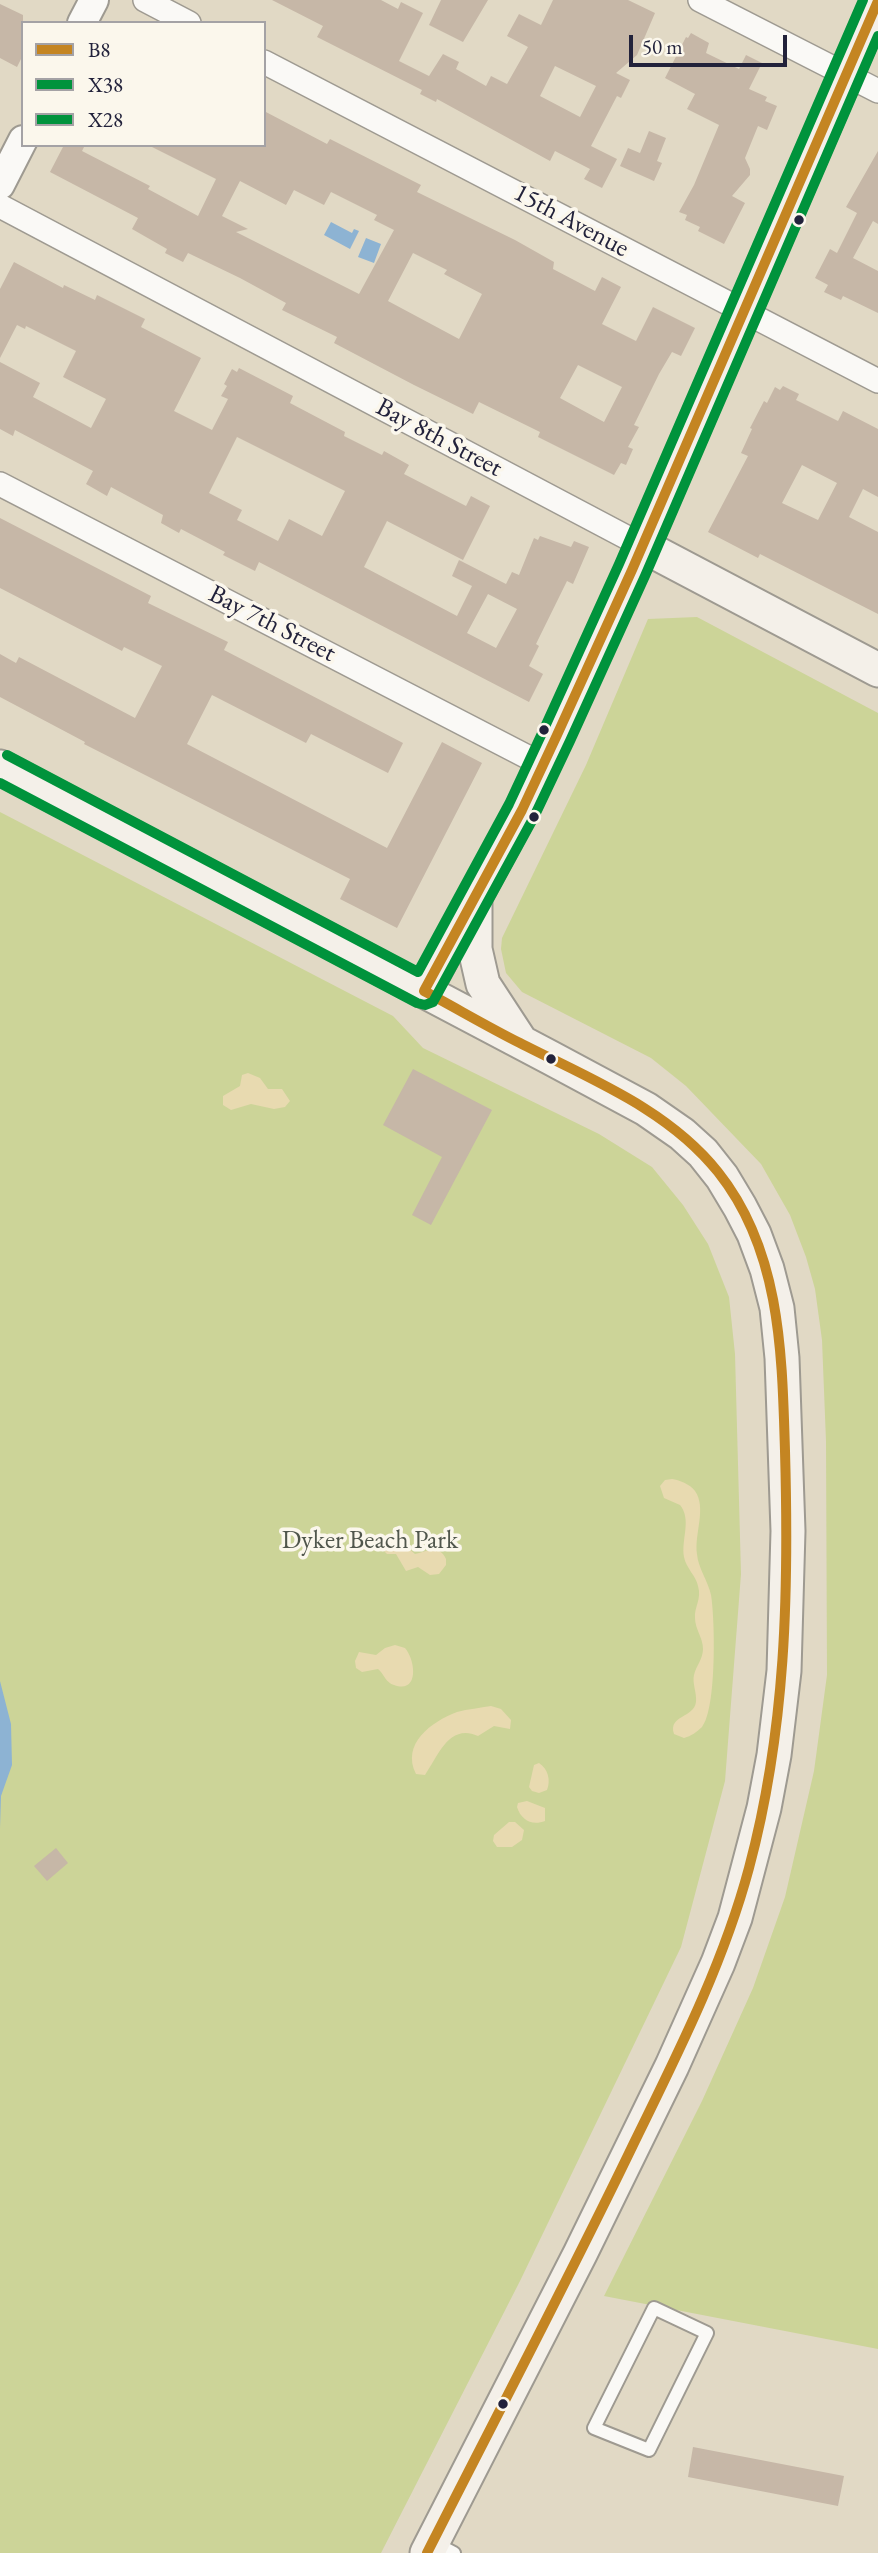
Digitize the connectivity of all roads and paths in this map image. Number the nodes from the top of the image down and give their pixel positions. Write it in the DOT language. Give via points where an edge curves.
graph roads {
  1 [pos="94,0"];
  2 [pos="145,0"];
  3 [pos="700,0"];
  4 [pos="878,1"];
  5 [pos="83,21"];
  6 [pos="185,21"];
  7 [pos="266,63"];
  8 [pos="846,75"];
  9 [pos="878,91"];
  10 [pos="21,144"];
  11 [pos="0,185"];
  12 [pos="0,206"];
  13 [pos="743,310"];
  14 [pos="878,381"];
  15 [pos="0,484"];
  16 [pos="643,546"];
  17 [pos="878,670"];
  18 [pos="543,765"];
  19 [pos="0,767"];
  20 [pos="475,896"];
  21 [pos="424,991"];
  22 [pos="523,1044"];
  23 [pos="594,2428"];
  24 [pos="438,2549"];
  1 -- 5 [label="street"];
  2 -- 6 [label="street"];
  3 -- 8 [label="street"];
  4 -- 8 [label="main road"];
  7 -- 13 [label="street, 15th Avenue"];
  8 -- 9 [label="street"];
  8 -- 13 [label="main road"];
  10 -- 11 [label="street"];
  12 -- 16 [label="street, Bay 8th Street"];
  13 -- 14 [label="street, 15th Avenue"];
  13 -- 16 [label="main road"];
  15 -- 18 [label="street, Bay 7th Street"];
  16 -- 17 [label="main road, Bay 8th Street"];
  16 -- 18 [label="main road"];
  18 -- 20 [label="main road"];
  19 -- 21 [label="main road"];
  20 -- 21 [label="main road"];
  20 -- 22 [label="main road" via="475,949 483,984"];
  21 -- 22 [label="main road"];
  22 -- 24 [label="main road" via="646,1109 682,1134 722,1177 754,1234 777,1308 782,1358 786,1630 780,1710 764,1808 718,1963"];
  23 -- 23 [label="lane" via="654,2308 707,2333 649,2450"];
}
